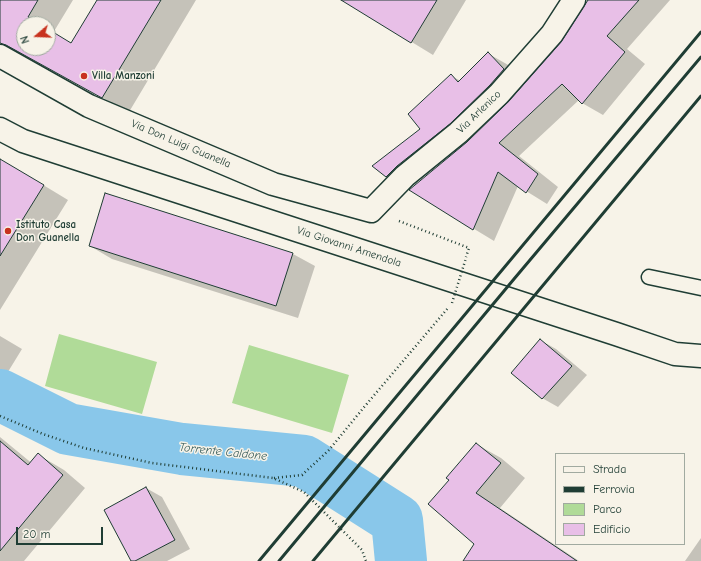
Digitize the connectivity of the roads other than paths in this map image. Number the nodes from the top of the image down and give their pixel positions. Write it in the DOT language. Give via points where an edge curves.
graph roads {
  1 [pos="574,0"];
  2 [pos="0,56"];
  3 [pos="0,129"];
  4 [pos="371,211"];
  5 [pos="650,277"];
  6 [pos="701,288"];
  7 [pos="701,356"];
  1 -- 4 [label="street, Via Arlenico" via="552,34 498,94 458,133 405,176"];
  2 -- 4 [label="street, Via Don Luigi Guanella" via="89,106 274,184"];
  3 -- 7 [label="street, Via Giovanni Amendola" via="23,141 675,354"];
  5 -- 6 [label="lane"];
}
